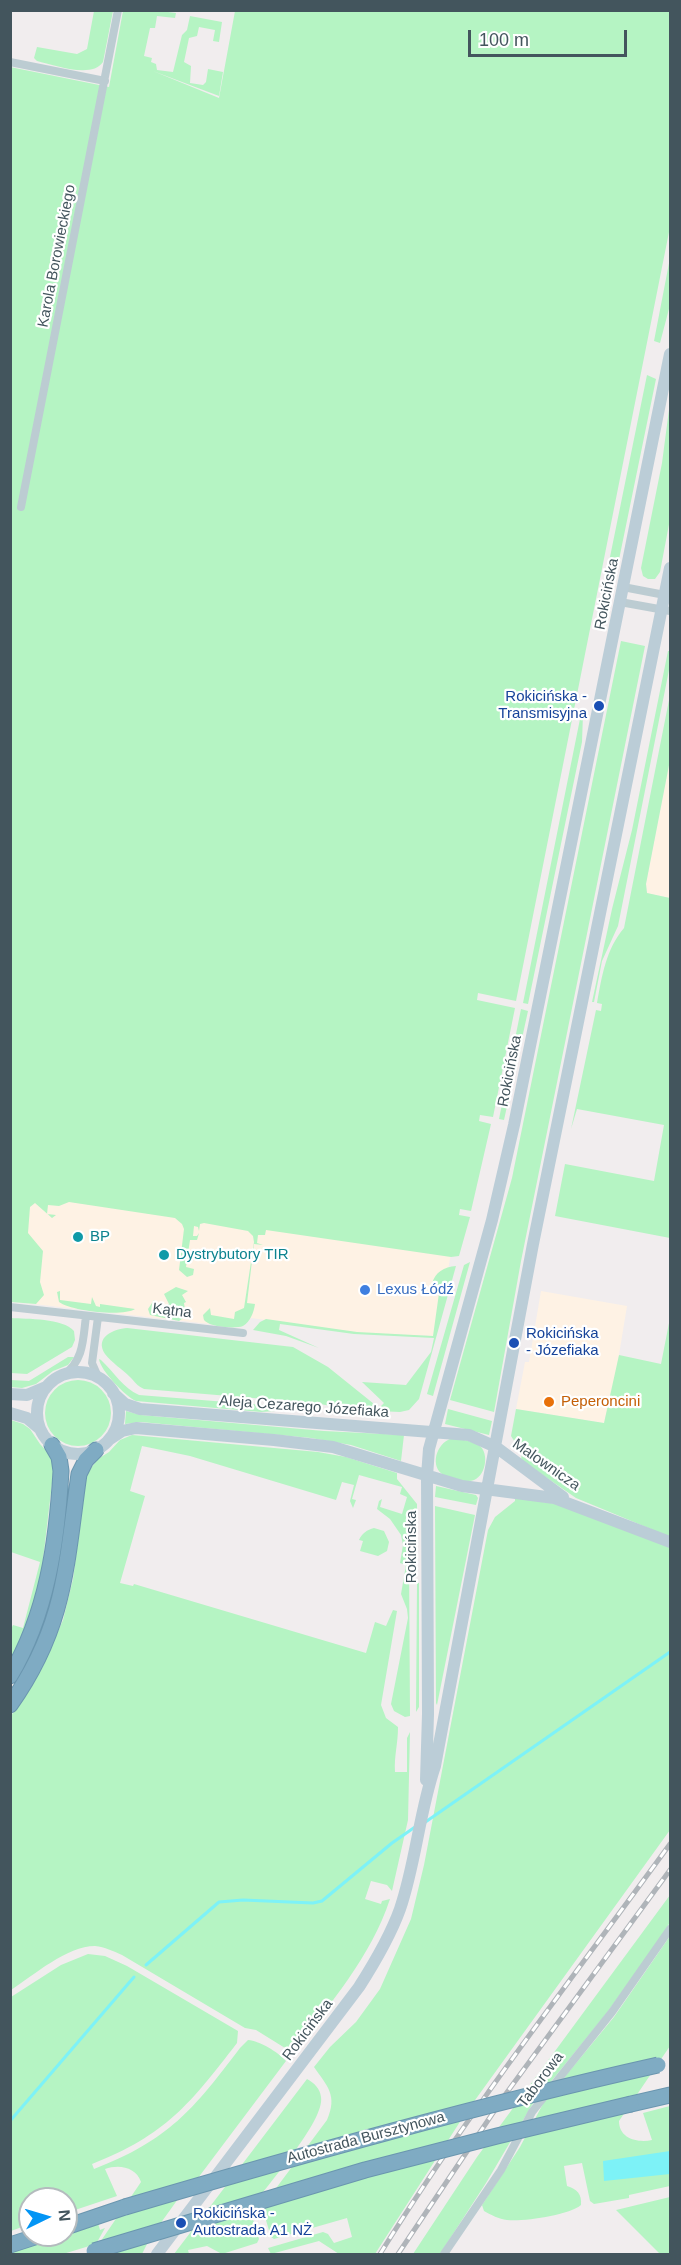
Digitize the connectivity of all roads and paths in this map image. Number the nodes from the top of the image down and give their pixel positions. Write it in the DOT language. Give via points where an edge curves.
graph roads {
  1 [pos="118,10"];
  2 [pos="10,62"];
  3 [pos="105,81"];
  4 [pos="670,354"];
  5 [pos="21,507"];
  6 [pos="670,568"];
  7 [pos="623,586"];
  8 [pos="668,596"];
  9 [pos="620,602"];
  10 [pos="666,611"];
  11 [pos="10,1307"];
  12 [pos="86,1316"];
  13 [pos="98,1317"];
  14 [pos="243,1333"];
  15 [pos="64,1376"];
  16 [pos="99,1379"];
  17 [pos="47,1386"];
  18 [pos="113,1393"];
  19 [pos="10,1394"];
  20 [pos="10,1413"];
  21 [pos="41,1430"];
  22 [pos="434,1431"];
  23 [pos="110,1439"];
  24 [pos="52,1445"];
  25 [pos="496,1447"];
  26 [pos="96,1450"];
  27 [pos="427,1476"];
  28 [pos="488,1490"];
  29 [pos="580,1506"];
  30 [pos="670,1542"];
  31 [pos="10,1676"];
  32 [pos="10,1705"];
  33 [pos="425,1796"];
  34 [pos="670,1929"];
  35 [pos="664,2064"];
  36 [pos="670,2095"];
  37 [pos="78,2223"];
  38 [pos="88,2253"];
  39 [pos="157,2254"];
  40 [pos="444,2254"];
  1 -- 3 [label="street, Karola Borowieckiego"];
  2 -- 3 [label="street"];
  3 -- 5 [label="street, Karola Borowieckiego"];
  4 -- 7 [label="main road, Rokicińska"];
  6 -- 8 [label="main road, Rokicińska"];
  7 -- 8 [label="street"];
  7 -- 9 [label="main road, Rokicińska"];
  8 -- 10 [label="main road, Rokicińska"];
  9 -- 10 [label="street"];
  9 -- 22 [label="main road, Rokicińska" via="510,1144"];
  10 -- 25 [label="main road, Rokicińska" via="533,1244"];
  11 -- 12 [label="street, Kątna"];
  12 -- 13 [label="street, Kątna"];
  12 -- 15 [label="street" via="80,1357"];
  13 -- 14 [label="street, Kątna"];
  13 -- 16 [label="street" via="92,1363"];
  15 -- 16 [label="main road" via="78,1372"];
  15 -- 17 [label="main road"];
  16 -- 18 [label="main road"];
  17 -- 19 [label="main road" via="34,1393"];
  17 -- 21 [label="main road" via="37,1407"];
  18 -- 22 [label="main road, Aleja Cezarego Józefiaka" via="125,1404 140,1409"];
  18 -- 23 [label="main road" via="119,1413"];
  20 -- 21 [label="main road" via="27,1418"];
  21 -- 24 [label="main road"];
  22 -- 25 [label="main road, Aleja Cezarego Józefiaka" via="469,1435"];
  22 -- 27 [label="main road, Rokicińska"];
  23 -- 26 [label="main road"];
  23 -- 27 [label="main road" via="136,1428 305,1443 359,1454"];
  24 -- 26 [label="main road" via="79,1454"];
  24 -- 31 [label="highway" via="61,1471 50,1569 35,1628"];
  25 -- 28 [label="main road, Rokicińska"];
  25 -- 29 [label="main road, Malownicza"];
  26 -- 32 [label="highway" via="79,1474 67,1570 53,1625 30,1676"];
  27 -- 28 [label="main road"];
  27 -- 33 [label="main road, Rokicińska"];
  28 -- 29 [label="main road, Malownicza" via="542,1495"];
  28 -- 33 [label="main road, Rokicińska" via="437,1755"];
  29 -- 30 [label="main road, Malownicza"];
  33 -- 39 [label="main road, Rokicińska" via="400,1910 374,1964"];
  34 -- 40 [label="street, Taborowa" via="612,2012 532,2112 501,2170"];
  35 -- 37 [label="highway, Autostrada Bursztynowa, bridge" via="315,2151"];
  36 -- 38 [label="highway, Autostrada Bursztynowa, bridge" via="364,2170"];
}
